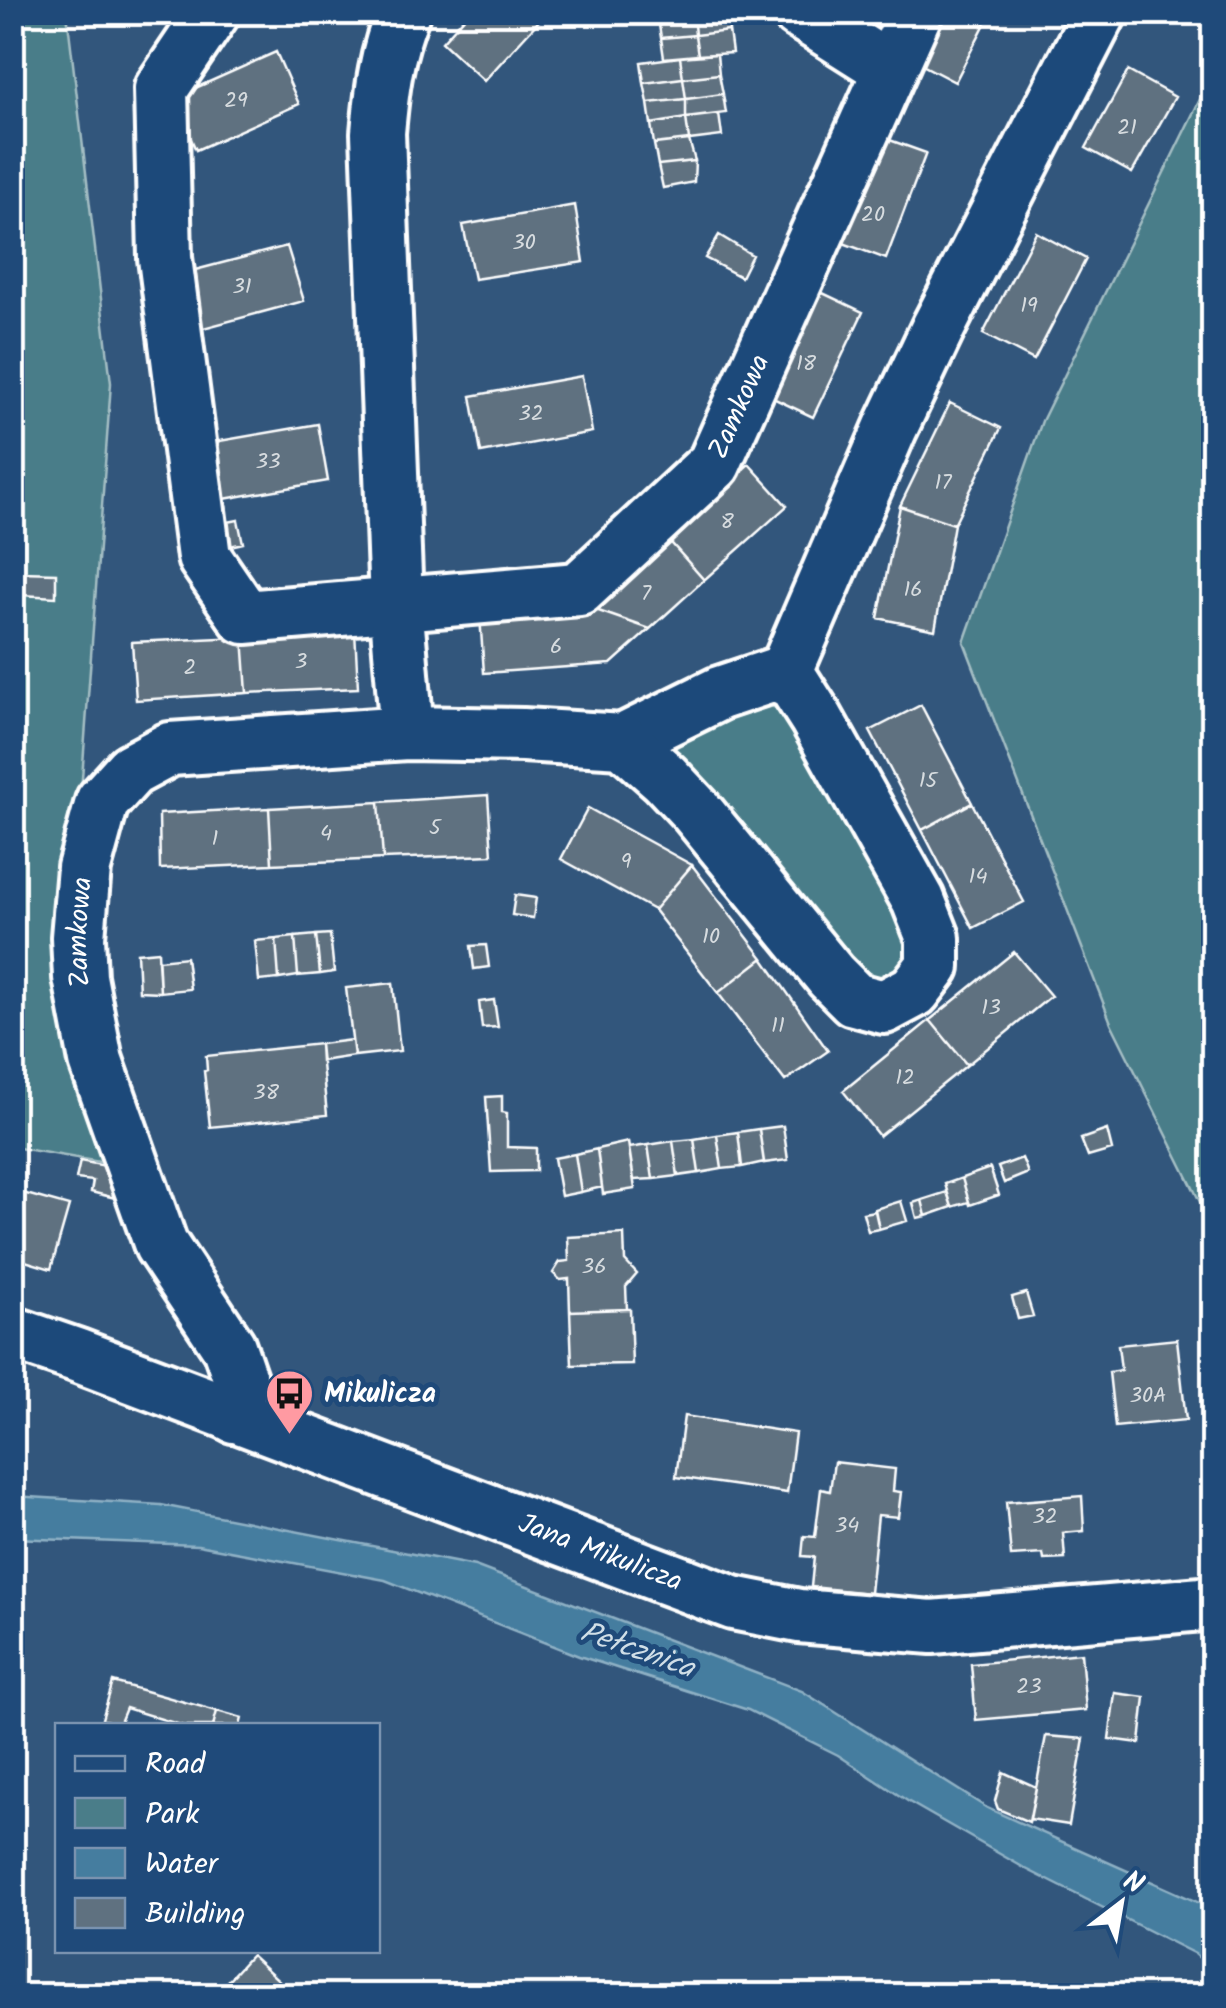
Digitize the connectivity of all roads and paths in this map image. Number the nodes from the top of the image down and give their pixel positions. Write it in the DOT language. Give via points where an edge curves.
graph roads {
  1 [pos="213,12"];
  2 [pos="403,12"];
  3 [pos="799,12"];
  4 [pos="916,12"];
  5 [pos="1100,12"];
  6 [pos="889,69"];
  7 [pos="396,603"];
  8 [pos="786,671"];
  9 [pos="407,733"];
  10 [pos="622,741"];
  11 [pos="12,1334"];
  12 [pos="234,1416"];
  13 [pos="1214,1602"];
  1 -- 7 [label="street, Zamkowa" via="161,89 164,258 204,557 245,617"];
  2 -- 7 [label="street" via="383,74 378,133"];
  3 -- 6 [label="street"];
  4 -- 6 [label="street, Zamkowa"];
  5 -- 8 [label="street" via="939,326"];
  6 -- 7 [label="street, Zamkowa" via="714,464 579,589"];
  7 -- 9 [label="street"];
  8 -- 10 [label="street, Zamkowa" via="720,693"];
  8 -- 10 [label="street" via="918,900 933,938 933,966 914,991 884,1007 854,999 831,976 696,811"];
  9 -- 10 [label="street, Zamkowa"];
  9 -- 12 [label="street, Zamkowa" via="170,749 131,770 102,802 84,868 80,977 96,1062 161,1245 229,1347 241,1382"];
  11 -- 12 [label="street, Jana Mikulicza"];
  12 -- 13 [label="street, Jana Mikulicza" via="733,1603 799,1616 932,1628"];
}
